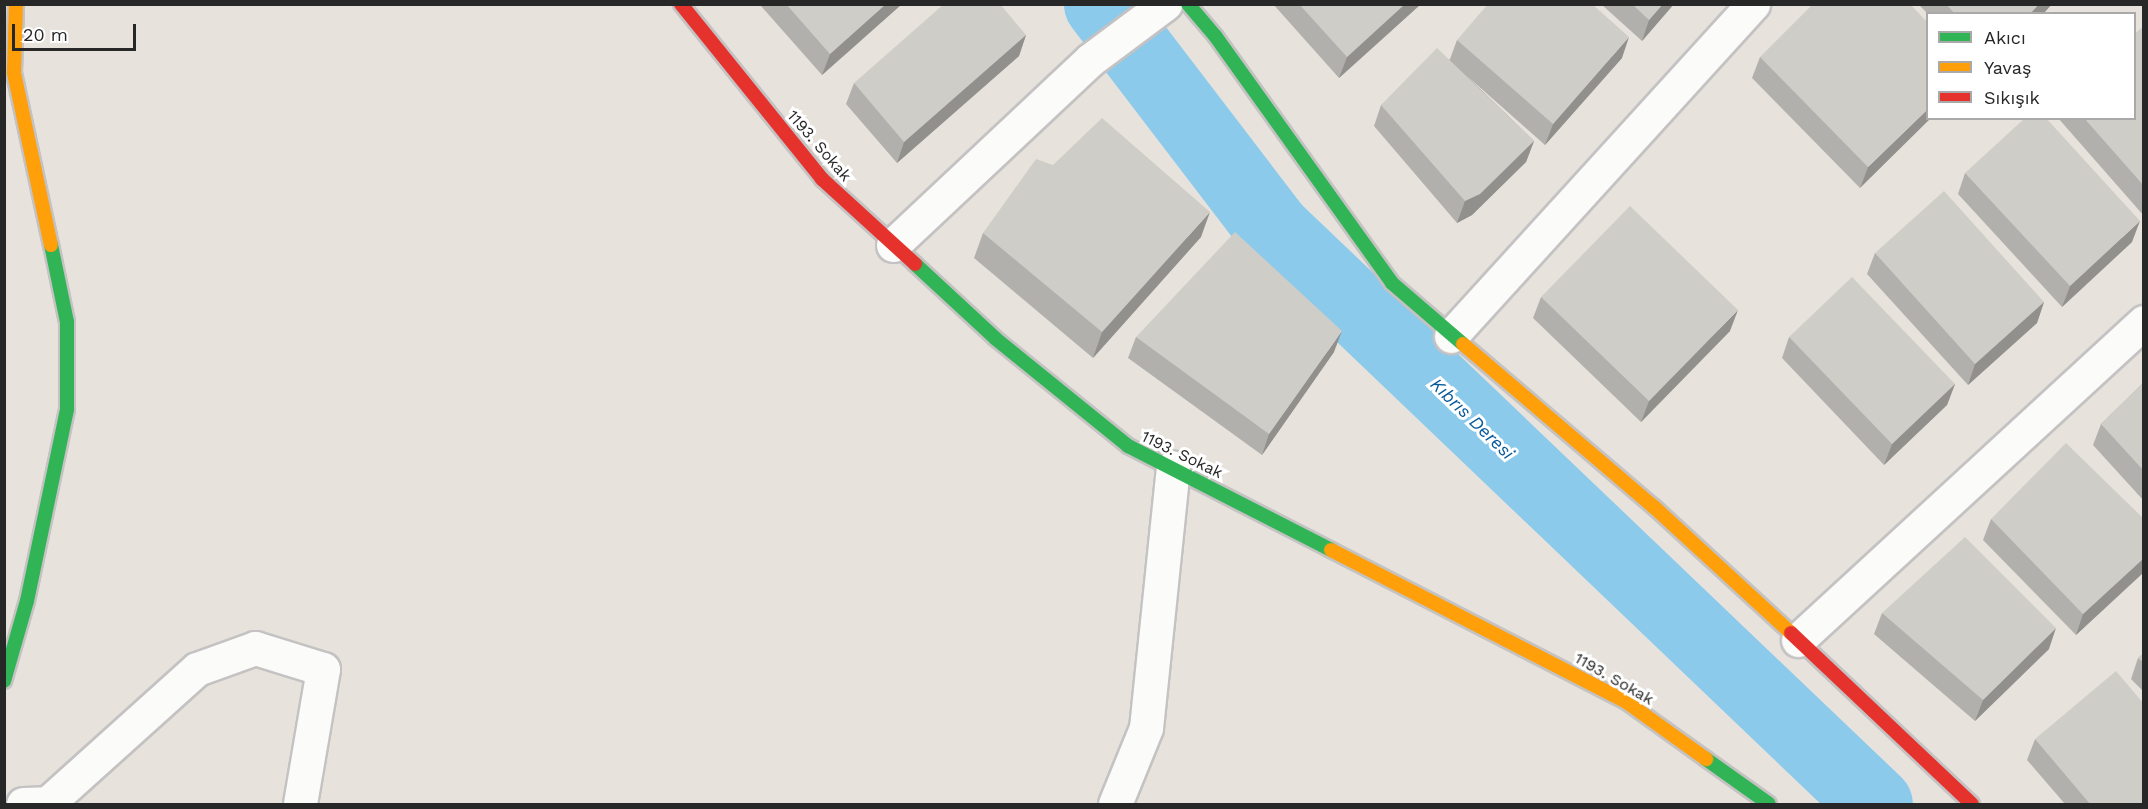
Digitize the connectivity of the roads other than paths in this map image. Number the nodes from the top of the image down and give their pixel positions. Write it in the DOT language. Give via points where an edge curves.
graph roads {
  1 [pos="16,4"];
  2 [pos="681,4"];
  3 [pos="1165,4"];
  4 [pos="1188,4"];
  5 [pos="1753,4"];
  6 [pos="893,245"];
  7 [pos="2144,322"];
  8 [pos="1451,336"];
  9 [pos="1173,467"];
  10 [pos="1798,640"];
  11 [pos="4,681"];
  12 [pos="22,804"];
  13 [pos="300,804"];
  14 [pos="1115,804"];
  15 [pos="1769,804"];
  16 [pos="1972,804"];
  1 -- 11 [label="street" via="15,73 67,322 67,410 27,601"];
  2 -- 6 [label="street, 1193. Sokak" via="822,180"];
  3 -- 6 [label="street" via="1090,60"];
  4 -- 8 [label="street" via="1216,37 1392,282"];
  5 -- 8 [label="street"];
  6 -- 9 [label="street, 1193. Sokak" via="1072,404 1128,446"];
  7 -- 10 [label="street"];
  8 -- 10 [label="street" via="1654,507"];
  9 -- 14 [label="street" via="1146,728"];
  9 -- 15 [label="street, 1193. Sokak" via="1625,701"];
  10 -- 16 [label="street"];
  12 -- 13 [label="street" via="48,803 197,669 255,648 323,669"];
}
